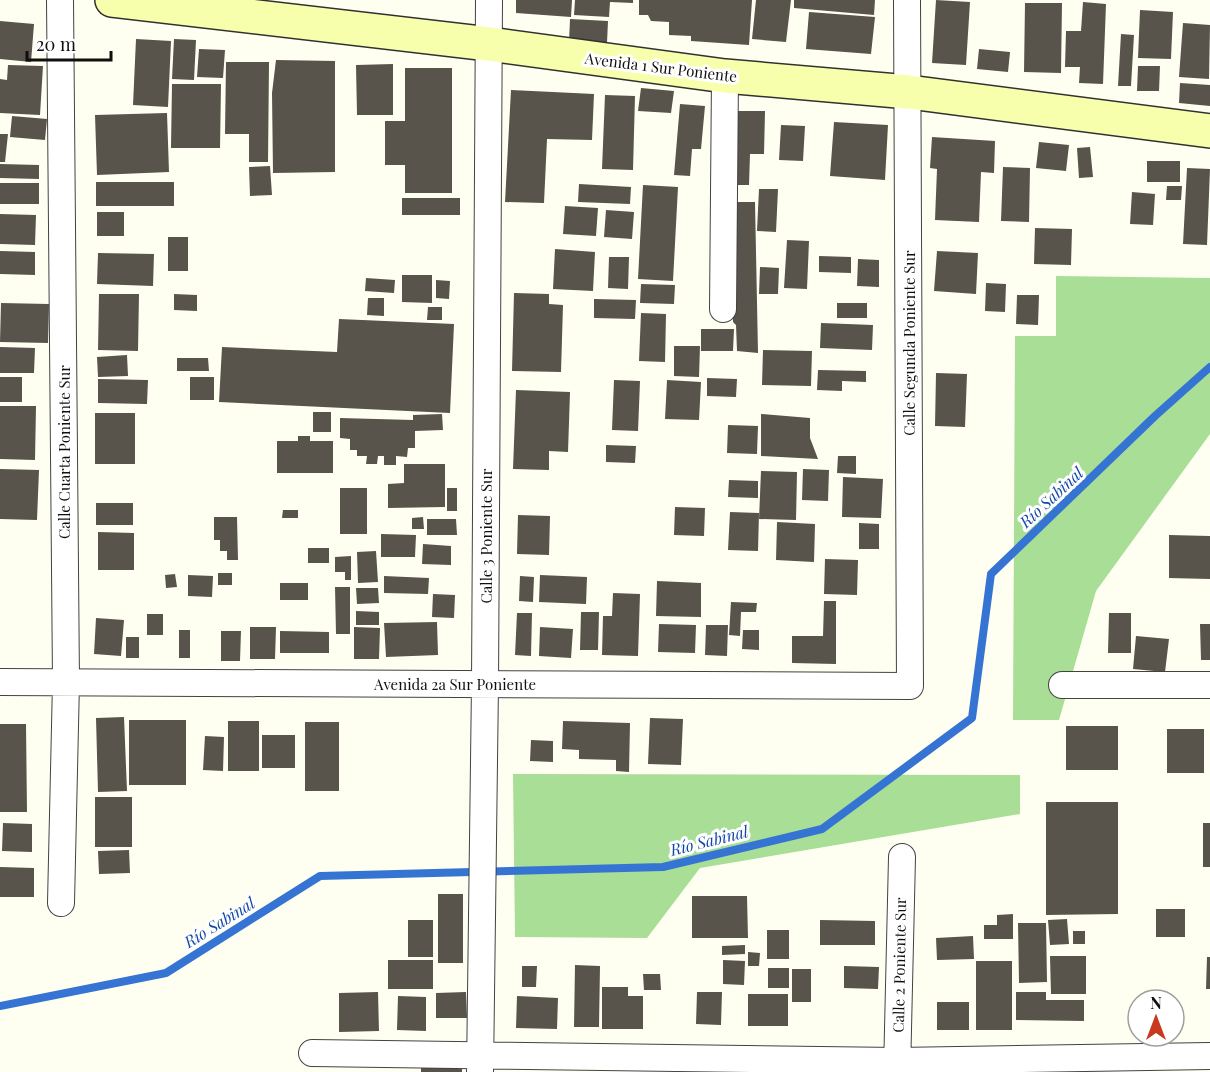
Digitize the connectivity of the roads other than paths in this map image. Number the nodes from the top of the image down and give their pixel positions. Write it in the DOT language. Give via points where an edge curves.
graph roads {
  1 [pos="60,0"];
  2 [pos="112,0"];
  3 [pos="489,0"];
  4 [pos="907,0"];
  5 [pos="489,44"];
  6 [pos="725,76"];
  7 [pos="909,92"];
  8 [pos="1210,131"];
  9 [pos="723,309"];
  10 [pos="0,682"];
  11 [pos="66,682"];
  12 [pos="485,684"];
  13 [pos="1062,685"];
  14 [pos="1210,685"];
  15 [pos="910,686"];
  16 [pos="902,857"];
  17 [pos="61,903"];
  18 [pos="312,1053"];
  19 [pos="1210,1056"];
  20 [pos="480,1065"];
  21 [pos="897,1066"];
  1 -- 11 [label="street, Calle Cuarta Poniente Sur"];
  2 -- 5 [label="street, Avenida 1 Sur Poniente"];
  3 -- 5 [label="street, Calle 3 Poniente Sur"];
  4 -- 7 [label="street, Calle Segunda Poniente Sur"];
  5 -- 6 [label="street, Avenida 1 Sur Poniente"];
  5 -- 12 [label="street, Calle 3 Poniente Sur"];
  6 -- 7 [label="street, Avenida 1 Sur Poniente"];
  6 -- 9 [label="street"];
  7 -- 8 [label="street, Avenida 1 Sur Poniente"];
  7 -- 15 [label="street, Calle Segunda Poniente Sur"];
  10 -- 11 [label="street, Avenida 2a Sur Poniente"];
  11 -- 12 [label="street, Avenida 2a Sur Poniente"];
  11 -- 17 [label="street, Calle Cuarta Poniente Sur"];
  12 -- 15 [label="street, Avenida 2a Sur Poniente"];
  12 -- 20 [label="street, Calle 3 Poniente Sur"];
  13 -- 14 [label="street"];
  16 -- 21 [label="street, Calle 2 Poniente Sur"];
  18 -- 20 [label="street"];
  19 -- 21 [label="street"];
  20 -- 21 [label="street"];
}
